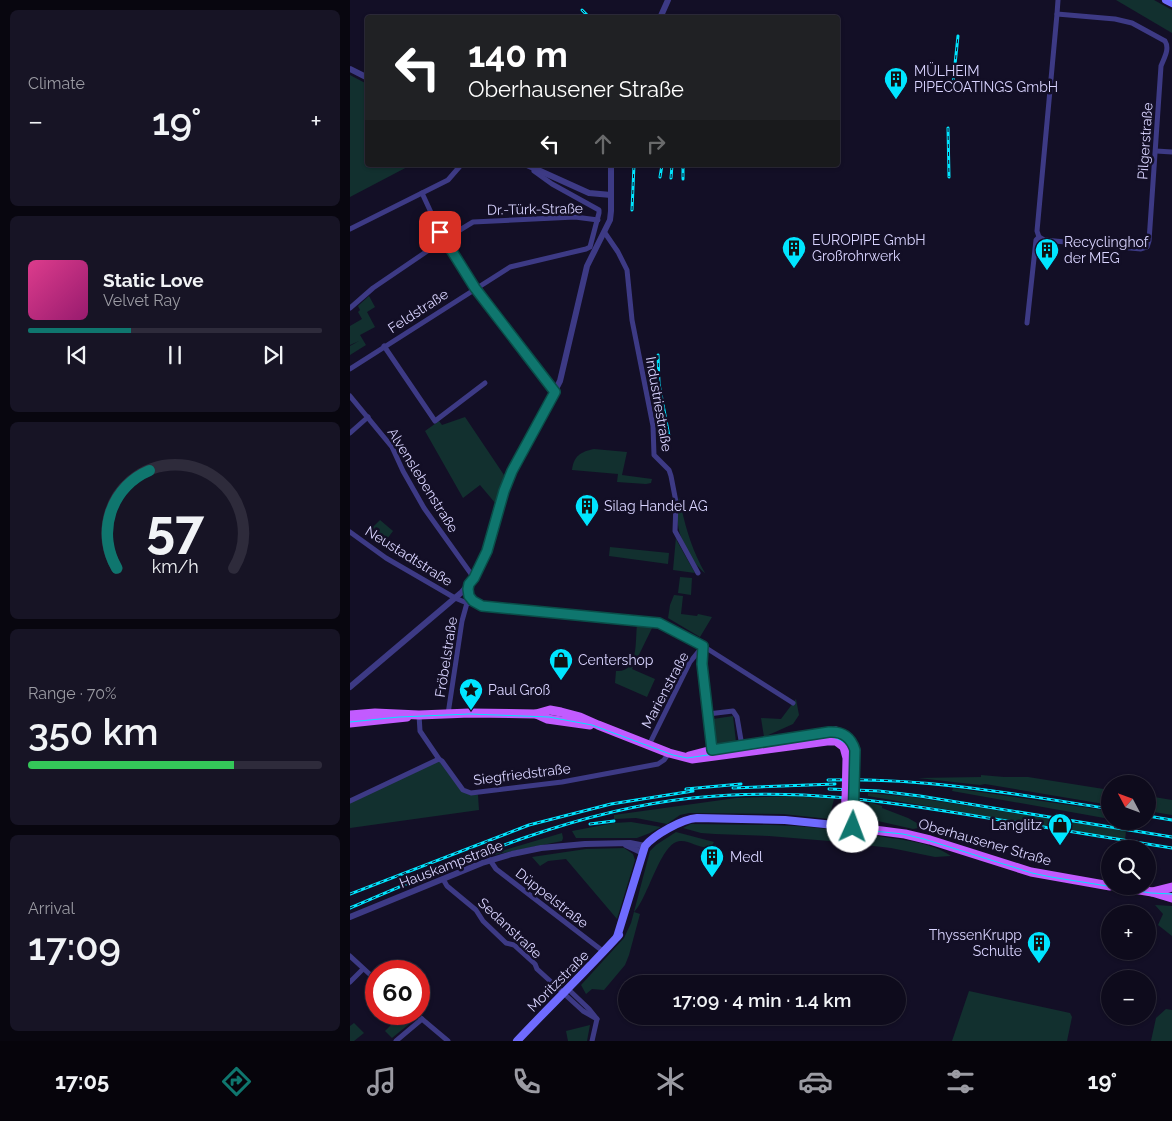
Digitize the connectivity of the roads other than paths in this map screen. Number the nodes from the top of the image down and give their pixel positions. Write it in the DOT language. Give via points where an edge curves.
graph roads {
  1 [pos="668,0"];
  2 [pos="1058,0"];
  3 [pos="1166,0"];
  4 [pos="1172,3"];
  5 [pos="1057,14"];
  6 [pos="661,15"];
  7 [pos="350,69"];
  8 [pos="365,76"];
  9 [pos="1156,150"];
  10 [pos="1172,152"];
  11 [pos="459,167"];
  12 [pos="530,167"];
  13 [pos="531,167"];
  14 [pos="611,167"];
  15 [pos="422,193"];
  16 [pos="611,194"];
  17 [pos="598,220"];
  18 [pos="350,229"];
  19 [pos="604,233"];
  20 [pos="1039,237"];
  21 [pos="445,239"];
  22 [pos="475,288"];
  23 [pos="350,308"];
  24 [pos="1027,323"];
  25 [pos="384,346"];
  26 [pos="350,369"];
  27 [pos="485,383"];
  28 [pos="555,392"];
  29 [pos="350,396"];
  30 [pos="368,417"];
  31 [pos="350,433"];
  32 [pos="350,532"];
  33 [pos="698,573"];
  34 [pos="474,578"];
  35 [pos="469,584"];
  36 [pos="455,598"];
  37 [pos="467,603"];
  38 [pos="482,606"];
  39 [pos="703,646"];
  40 [pos="690,662"];
  41 [pos="702,664"];
  42 [pos="350,687"];
  43 [pos="793,703"];
  44 [pos="448,714"];
  45 [pos="708,714"];
  46 [pos="350,715"];
  47 [pos="419,715"];
  48 [pos="350,723"];
  49 [pos="649,745"];
  50 [pos="742,746"];
  51 [pos="712,750"];
  52 [pos="667,756"];
  53 [pos="689,756"];
  54 [pos="439,759"];
  55 [pos="850,800"];
  56 [pos="350,801"];
  57 [pos="849,827"];
  58 [pos="644,849"];
  59 [pos="490,860"];
  60 [pos="443,879"];
  61 [pos="1101,884"];
  62 [pos="1172,887"];
  63 [pos="1156,891"];
  64 [pos="1156,893"];
  65 [pos="1172,898"];
  66 [pos="350,917"];
  67 [pos="604,952"];
  68 [pos="350,956"];
  69 [pos="363,969"];
  70 [pos="350,982"];
  71 [pos="565,991"];
  72 [pos="415,1025"];
  73 [pos="429,1025"];
  74 [pos="396,1041"];
  75 [pos="448,1041"];
  76 [pos="517,1041"];
  77 [pos="592,1041"];
  1 -- 6 [label="street"];
  2 -- 5 [label="street"];
  3 -- 4 [label="main road"];
  5 -- 9 [label="street, Pilgerstraße" via="1132,23 1168,45 1161,66"];
  5 -- 20 [label="street"];
  7 -- 8 [label="street"];
  9 -- 10 [label="street"];
  9 -- 20 [label="street, Pilgerstraße" via="1147,247 1044,240"];
  11 -- 15 [label="street" via="448,180"];
  12 -- 17 [label="street" via="552,184 596,208"];
  13 -- 16 [label="street" via="589,193"];
  14 -- 16 [label="street"];
  15 -- 18 [label="street"];
  15 -- 21 [label="street"];
  16 -- 19 [label="street" via="611,211"];
  17 -- 21 [label="street, Dr.-Türk-Straße" via="575,217 478,221"];
  17 -- 22 [label="street, Feldstraße" via="591,244 586,249 510,267"];
  19 -- 28 [label="street" via="587,266"];
  19 -- 33 [label="street, Industriestraße" via="627,270 632,320 653,426 654,456 672,476 676,496 675,531"];
  20 -- 24 [label="street" via="1036,240"];
  21 -- 22 [label="street"];
  21 -- 23 [label="street, Dr.-Türk-Straße" via="373,288"];
  22 -- 25 [label="street, Feldstraße"];
  22 -- 28 [label="street"];
  25 -- 26 [label="street, Feldstraße"];
  25 -- 27 [label="street" via="435,421"];
  28 -- 34 [label="street" via="512,471 487,551"];
  29 -- 30 [label="street, Alvenslebenstraße"];
  30 -- 31 [label="street"];
  30 -- 34 [label="street, Alvenslebenstraße" via="392,447 424,508"];
  32 -- 36 [label="street, Neustadtstraße" via="386,558"];
  34 -- 35 [label="street"];
  35 -- 36 [label="street"];
  35 -- 38 [label="street" via="469,596"];
  36 -- 37 [label="street, Neustadtstraße"];
  36 -- 42 [label="street"];
  37 -- 38 [label="street, Neustadtstraße"];
  37 -- 44 [label="street, Fröbelstraße"];
  38 -- 39 [label="street, Neustadtstraße" via="659,623"];
  39 -- 40 [label="street, Marienstraße"];
  39 -- 41 [label="street"];
  39 -- 43 [label="street, Neustadtstraße"];
  40 -- 41 [label="street"];
  40 -- 49 [label="street, Marienstraße"];
  41 -- 45 [label="street"];
  44 -- 47 [label="main road"];
  44 -- 49 [label="main road" via="536,714 550,710 580,717"];
  45 -- 50 [label="street" via="733,711"];
  45 -- 51 [label="street"];
  46 -- 47 [label="main road" via="383,712"];
  47 -- 48 [label="main road"];
  47 -- 54 [label="street, Siegfriedstraße" via="420,731"];
  49 -- 52 [label="main road"];
  50 -- 51 [label="main road"];
  50 -- 55 [label="main road, bridge" via="836,731 847,736 854,746"];
  51 -- 53 [label="main road"];
  52 -- 53 [label="main road"];
  52 -- 54 [label="street, Siegfriedstraße" via="658,764 476,794 464,790"];
  53 -- 55 [label="main road, bridge" via="700,759 833,740 844,747"];
  54 -- 56 [label="street"];
  55 -- 57 [label="main road"];
  57 -- 58 [label="main road" via="785,820 692,818 656,837"];
  57 -- 61 [label="main road, Oberhausener Straße" via="905,834 1031,872"];
  58 -- 59 [label="street, Hauskampstraße" via="630,843 585,844 542,848"];
  58 -- 67 [label="main road, Moritzstraße" via="622,932"];
  59 -- 60 [label="street, Hauskampstraße"];
  59 -- 67 [label="street, Düppelstraße" via="496,869"];
  60 -- 66 [label="street, Hauskampstraße"];
  60 -- 71 [label="street, Sedanstraße" via="506,943 514,945"];
  62 -- 63 [label="main road"];
  64 -- 65 [label="main road"];
  67 -- 71 [label="main road, Moritzstraße"];
  68 -- 69 [label="street"];
  69 -- 70 [label="street"];
  71 -- 76 [label="main road, Moritzstraße"];
  71 -- 77 [label="street, Sedanstraße" via="583,1011 597,1018"];
  72 -- 74 [label="street"];
  73 -- 75 [label="street"];
}
